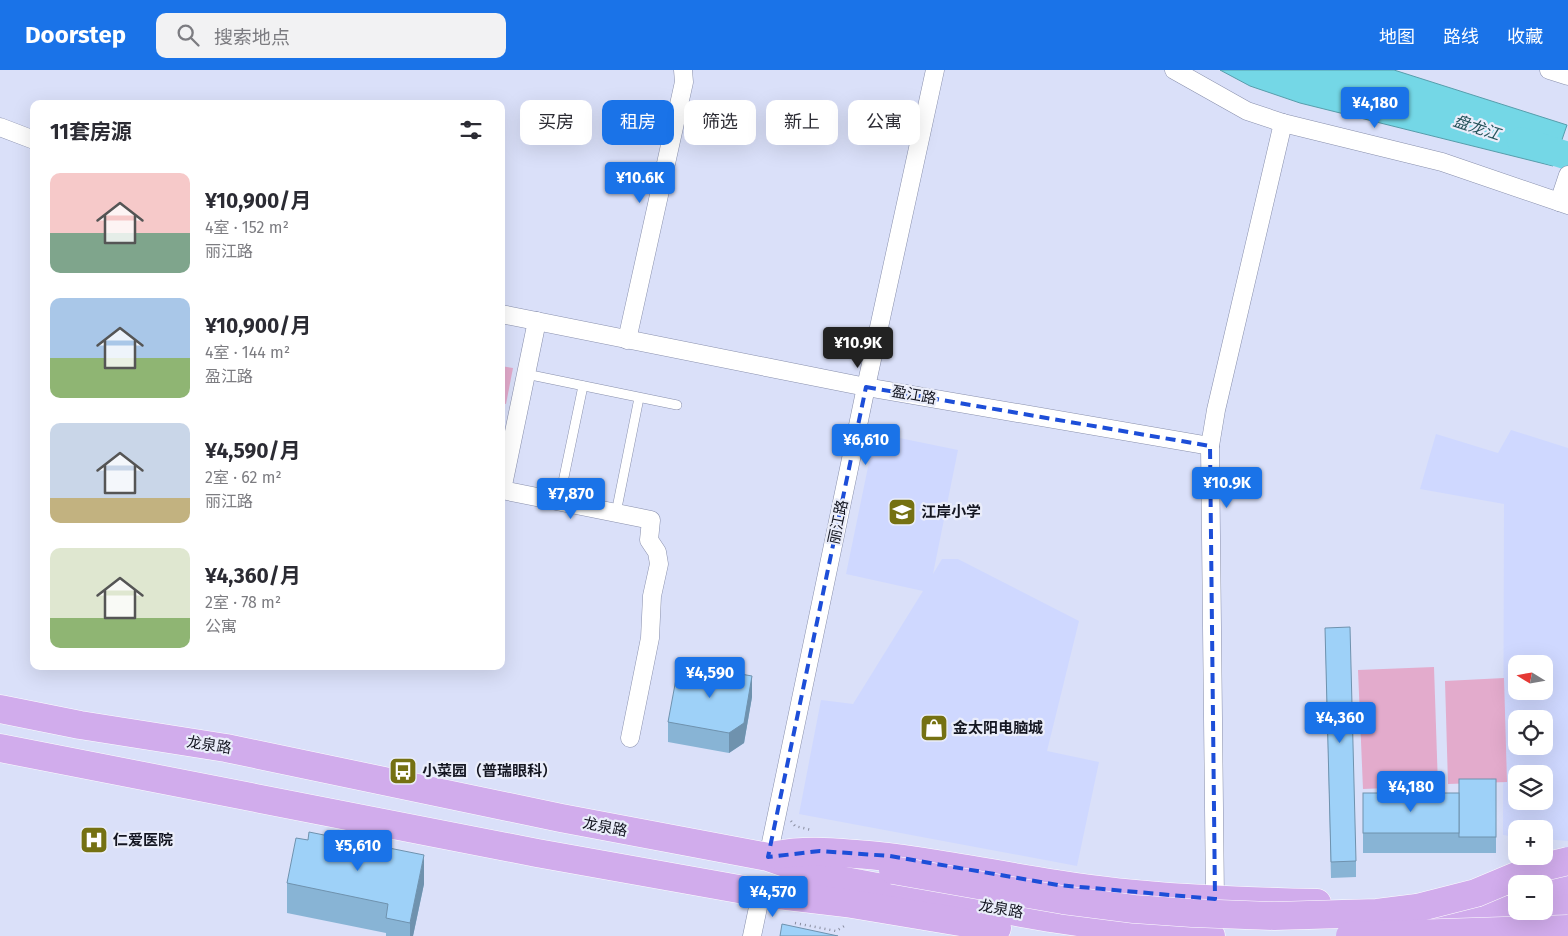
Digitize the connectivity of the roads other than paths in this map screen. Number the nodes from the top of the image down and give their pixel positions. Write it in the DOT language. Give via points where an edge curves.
graph roads {
  1 [pos="683,70"];
  2 [pos="935,70"];
  3 [pos="1174,70"];
  4 [pos="1549,70"];
  5 [pos="1568,76"];
  6 [pos="1283,123"];
  7 [pos="0,127"];
  8 [pos="30,138"];
  9 [pos="1568,175"];
  10 [pos="1563,204"];
  11 [pos="505,315"];
  12 [pos="537,321"];
  13 [pos="626,340"];
  14 [pos="526,374"];
  15 [pos="582,386"];
  16 [pos="866,387"];
  17 [pos="639,398"];
  18 [pos="676,405"];
  19 [pos="1210,446"];
  20 [pos="505,476"];
  21 [pos="505,491"];
  22 [pos="559,501"];
  23 [pos="616,513"];
  24 [pos="0,709"];
  25 [pos="630,738"];
  26 [pos="0,748"];
  27 [pos="768,857"];
  28 [pos="1568,861"];
  29 [pos="1568,880"];
  30 [pos="1553,891"];
  31 [pos="761,893"];
  32 [pos="1215,899"];
  33 [pos="1508,910"];
  34 [pos="1508,917"];
  35 [pos="937,918"];
  36 [pos="1539,920"];
  37 [pos="1549,920"];
  38 [pos="752,936"];
  39 [pos="978,936"];
  40 [pos="1051,936"];
  41 [pos="1211,936"];
  42 [pos="1350,936"];
  43 [pos="1515,936"];
  44 [pos="1544,936"];
  1 -- 13 [label="street" via="684,82"];
  2 -- 16 [label="street, 丽江路"];
  3 -- 6 [label="street" via="1247,110"];
  4 -- 5 [label="street"];
  6 -- 10 [label="street" via="1442,162"];
  6 -- 19 [label="street"];
  7 -- 8 [label="street"];
  9 -- 10 [label="street"];
  11 -- 12 [label="street, 盈江路"];
  12 -- 13 [label="street, 盈江路"];
  12 -- 14 [label="street"];
  13 -- 16 [label="street, 盈江路"];
  14 -- 15 [label="lane"];
  14 -- 20 [label="street"];
  15 -- 17 [label="lane"];
  15 -- 22 [label="lane"];
  16 -- 19 [label="street, 盈江路"];
  16 -- 27 [label="street, 丽江路"];
  17 -- 18 [label="lane"];
  17 -- 23 [label="lane"];
  19 -- 32 [label="street"];
  21 -- 22 [label="street"];
  22 -- 23 [label="street"];
  23 -- 25 [label="street" via="651,520 649,540 657,552 659,564 652,596 650,638"];
  24 -- 27 [label="main road, 龙泉路" via="226,748 561,818"];
  26 -- 31 [label="main road, 龙泉路" via="537,853"];
  27 -- 28 [label="main road, bridge" via="893,870 1134,909 1274,916 1377,913 1416,908 1476,893 1531,870"];
  27 -- 32 [label="main road" via="820,851 890,856 1131,894"];
  27 -- 41 [label="main road, 龙泉路" via="829,878 920,895 1050,918"];
  29 -- 30 [label="main road"];
  31 -- 35 [label="main road, 龙泉路"];
  31 -- 38 [label="street"];
  32 -- 33 [label="main road"];
  34 -- 42 [label="main road, bridge"];
  35 -- 39 [label="main road"];
  35 -- 40 [label="main road, 龙泉路"];
  36 -- 43 [label="main road"];
  37 -- 44 [label="main road"];
}
